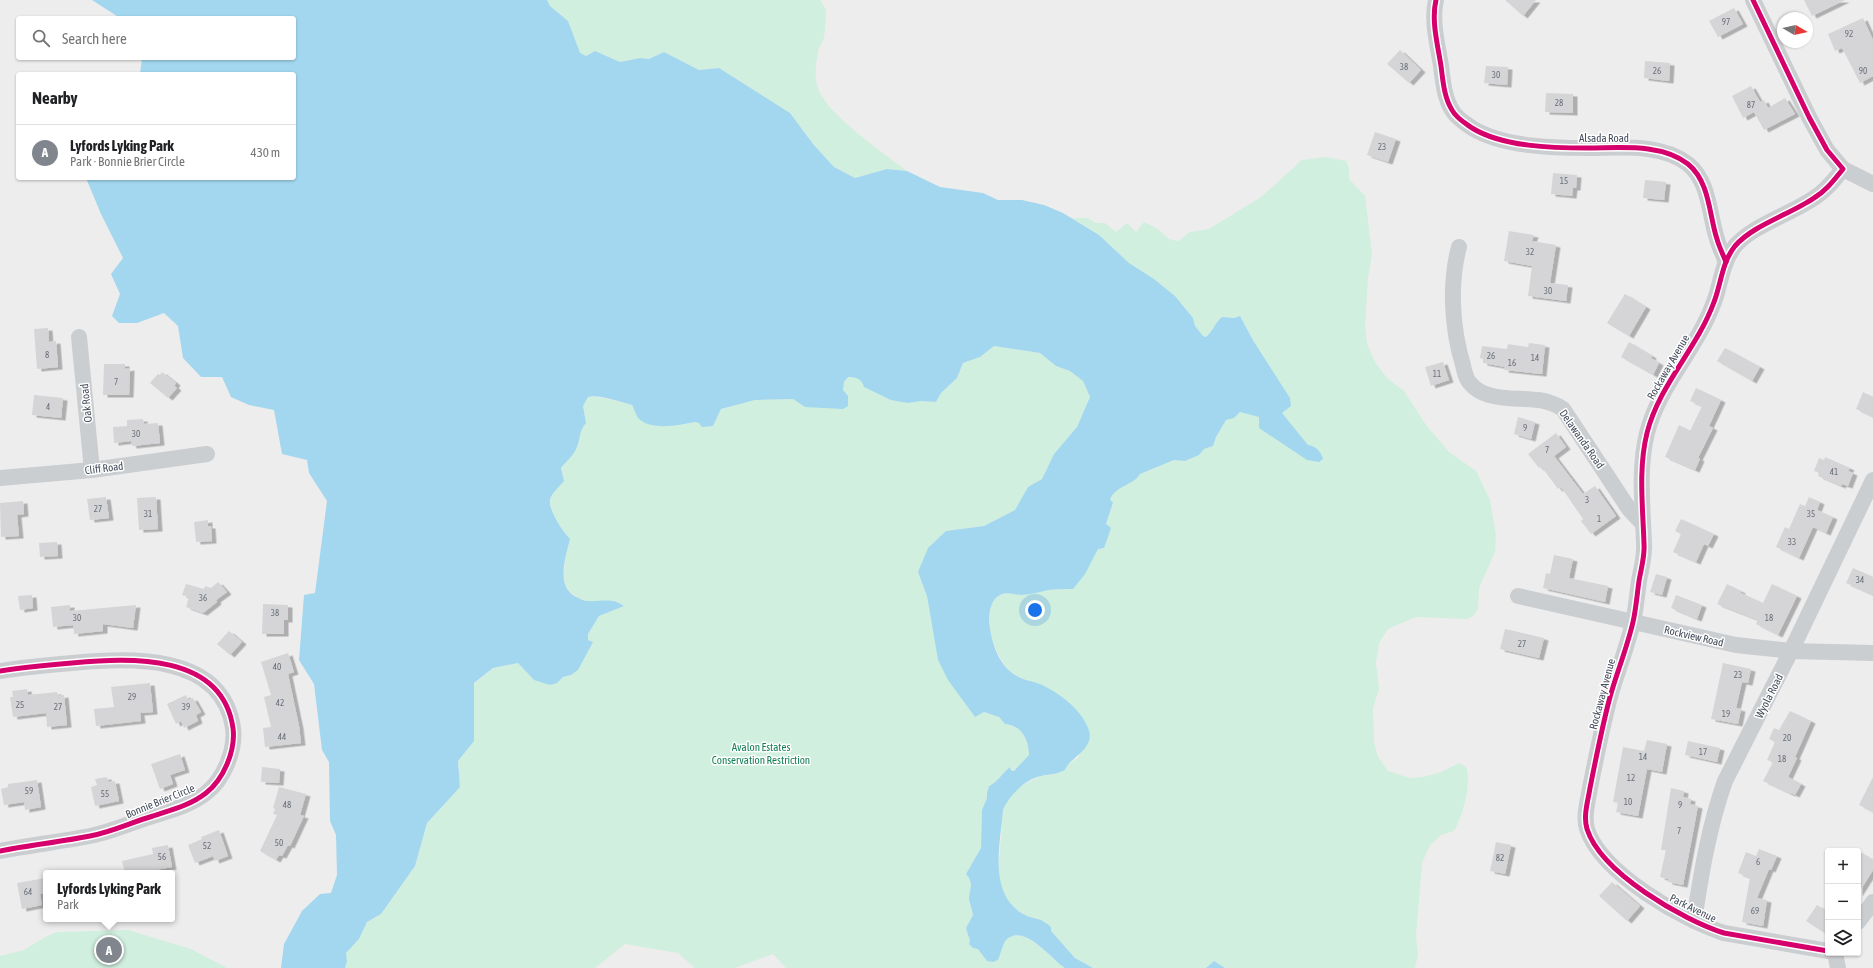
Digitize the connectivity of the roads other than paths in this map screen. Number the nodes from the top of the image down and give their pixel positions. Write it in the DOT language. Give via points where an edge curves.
graph roads {
  1 [pos="1436,0"];
  2 [pos="1753,0"];
  3 [pos="1843,169"];
  4 [pos="1873,184"];
  5 [pos="1459,247"];
  6 [pos="1726,262"];
  7 [pos="79,337"];
  8 [pos="207,454"];
  9 [pos="92,470"];
  10 [pos="0,478"];
  11 [pos="1873,480"];
  12 [pos="1643,524"];
  13 [pos="1518,596"];
  14 [pos="1633,622"];
  15 [pos="1791,651"];
  16 [pos="1873,654"];
  17 [pos="0,671"];
  18 [pos="1586,823"];
  19 [pos="0,851"];
  20 [pos="1873,902"];
  21 [pos="1860,920"];
  22 [pos="1694,921"];
  23 [pos="1825,950"];
  24 [pos="1836,956"];
  25 [pos="1838,968"];
  1 -- 6 [label="street, Alsada Road" via="1437,42 1447,100 1453,112 1465,123 1478,132 1525,144 1646,149 1676,157 1688,164 1698,175 1705,190 1717,240"];
  2 -- 3 [label="street" via="1809,117 1827,150"];
  3 -- 4 [label="street"];
  3 -- 6 [label="street, Rockaway Avenue" via="1815,198 1767,223 1735,246"];
  5 -- 12 [label="street, Delawanda Road" via="1455,262 1454,312 1459,352 1468,381 1491,396 1534,399 1554,403 1563,409 1629,509"];
  6 -- 12 [label="street, Rockaway Avenue" via="1707,318 1661,394 1649,426 1642,457"];
  7 -- 9 [label="street, Oak Road"];
  8 -- 9 [label="street, Cliff Road"];
  9 -- 10 [label="street, Cliff Road"];
  11 -- 15 [label="street, Wyola Road"];
  12 -- 14 [label="street, Rockaway Avenue" via="1644,547"];
  13 -- 14 [label="street, Rockview Road"];
  14 -- 15 [label="street, Rockview Road" via="1736,645"];
  14 -- 18 [label="street, Rockaway Avenue" via="1610,697 1592,777"];
  15 -- 16 [label="street, Rockview Road"];
  15 -- 22 [label="street, Wyola Road" via="1725,781 1703,864"];
  17 -- 19 [label="street, Bonnie Brier Circle" via="114,659 144,660 171,665 193,673 220,696 229,712 233,732 230,754 220,777 214,786 196,800 106,832"];
  18 -- 22 [label="street, Park Avenue" via="1594,842 1620,872 1661,904"];
  20 -- 21 [label="street"];
  22 -- 23 [label="street, Park Avenue" via="1724,933"];
  24 -- 25 [label="street"];
}
